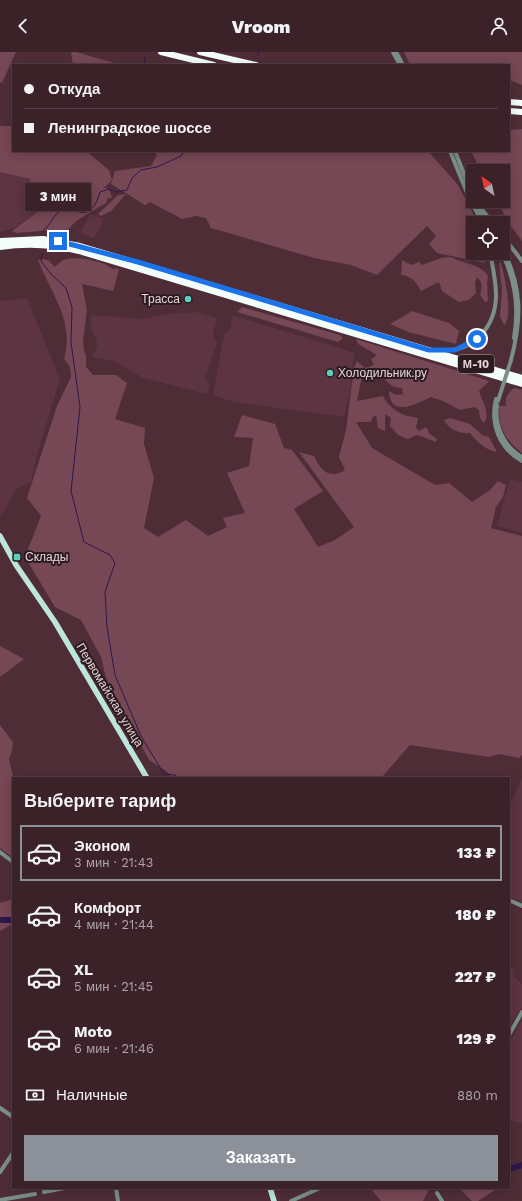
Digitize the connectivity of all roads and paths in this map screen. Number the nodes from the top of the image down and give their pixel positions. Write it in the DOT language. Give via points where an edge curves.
graph roads {
  1 [pos="161,52"];
  2 [pos="200,52"];
  3 [pos="393,52"];
  4 [pos="396,52"];
  5 [pos="210,64"];
  6 [pos="252,64"];
  7 [pos="399,64"];
  8 [pos="402,64"];
  9 [pos="510,102"];
  10 [pos="522,103"];
  11 [pos="510,111"];
  12 [pos="522,112"];
  13 [pos="450,152"];
  14 [pos="455,152"];
  15 [pos="466,179"];
  16 [pos="481,208"];
  17 [pos="479,216"];
  18 [pos="487,216"];
  19 [pos="0,241"];
  20 [pos="510,245"];
  21 [pos="0,247"];
  22 [pos="491,260"];
  23 [pos="505,260"];
  24 [pos="508,260"];
  25 [pos="522,261"];
  26 [pos="429,350"];
  27 [pos="510,359"];
  28 [pos="522,378"];
  29 [pos="522,384"];
  30 [pos="497,400"];
  31 [pos="522,457"];
  32 [pos="522,460"];
  33 [pos="0,536"];
  34 [pos="146,777"];
  35 [pos="0,852"];
  36 [pos="12,861"];
  37 [pos="510,900"];
  38 [pos="522,906"];
  39 [pos="522,1012"];
  40 [pos="510,1033"];
  41 [pos="0,1108"];
  42 [pos="12,1116"];
  43 [pos="12,1154"];
  44 [pos="0,1172"];
  45 [pos="59,1189"];
  46 [pos="116,1189"];
  47 [pos="270,1189"];
  48 [pos="318,1189"];
  49 [pos="44,1192"];
  50 [pos="437,1193"];
  51 [pos="35,1194"];
  52 [pos="0,1200"];
  53 [pos="118,1201"];
  54 [pos="274,1201"];
  55 [pos="290,1201"];
  56 [pos="442,1201"];
  1 -- 5 [label="highway"];
  2 -- 6 [label="highway"];
  3 -- 7 [label="street"];
  4 -- 8 [label="street"];
  9 -- 10 [label="highway"];
  11 -- 12 [label="highway"];
  13 -- 17 [label="street"];
  14 -- 15 [label="street"];
  16 -- 18 [label="street"];
  19 -- 26 [label="highway, М-10" via="43,239 80,246"];
  20 -- 25 [label="street"];
  21 -- 29 [label="highway, М-10" via="51,245 79,251"];
  22 -- 26 [label="street" via="496,302 489,326 477,339 463,347 455,350"];
  23 -- 27 [label="street" via="512,277 516,302 516,326"];
  24 -- 27 [label="street" via="513,270 519,308 518,332"];
  26 -- 28 [label="highway, М-10"];
  27 -- 30 [label="street, bridge"];
  30 -- 31 [label="street" via="496,411 501,434 509,447"];
  30 -- 32 [label="street" via="493,416 498,436 510,453"];
  33 -- 34 [label="main road, Первомайская улица" via="16,565 55,622"];
  35 -- 36 [label="street"];
  37 -- 38 [label="street"];
  39 -- 40 [label="street"];
  41 -- 42 [label="street"];
  43 -- 44 [label="street"];
  45 -- 49 [label="street"];
  46 -- 53 [label="street"];
  47 -- 54 [label="main road"];
  48 -- 55 [label="street"];
  50 -- 56 [label="street"];
  51 -- 52 [label="street"];
}
